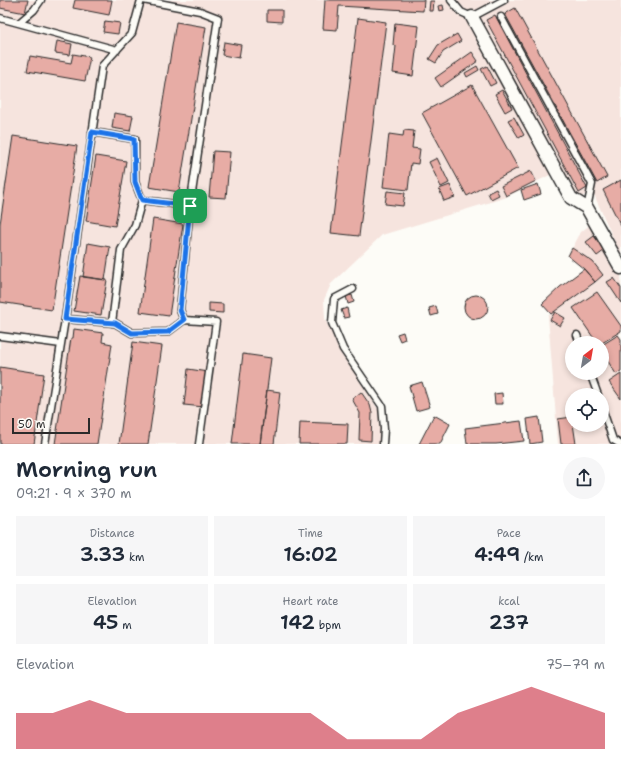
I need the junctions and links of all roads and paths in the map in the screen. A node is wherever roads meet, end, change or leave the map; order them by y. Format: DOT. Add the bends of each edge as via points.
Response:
graph roads {
  1 [pos="41,0"];
  2 [pos="142,0"];
  3 [pos="451,0"];
  4 [pos="504,0"];
  5 [pos="472,17"];
  6 [pos="501,17"];
  7 [pos="0,18"];
  8 [pos="20,22"];
  9 [pos="117,50"];
  10 [pos="92,132"];
  11 [pos="142,200"];
  12 [pos="190,206"];
  13 [pos="587,208"];
  14 [pos="621,268"];
  15 [pos="353,289"];
  16 [pos="65,319"];
  17 [pos="184,320"];
  18 [pos="112,323"];
  19 [pos="0,336"];
  20 [pos="61,344"];
  21 [pos="609,428"];
  22 [pos="45,444"];
  23 [pos="199,444"];
  24 [pos="383,444"];
  25 [pos="620,444"];
  1 -- 8 [label="lane"];
  2 -- 9 [label="lane" via="132,33"];
  2 -- 12 [label="lane" via="200,11 218,18"];
  3 -- 5 [label="lane" via="461,12"];
  4 -- 5 [label="lane"];
  5 -- 13 [label="street" via="571,198"];
  6 -- 13 [label="lane" via="592,184"];
  7 -- 8 [label="lane"];
  8 -- 9 [label="lane"];
  9 -- 10 [label="lane" via="102,66"];
  10 -- 11 [label="lane" via="134,139 135,182"];
  10 -- 16 [label="lane"];
  11 -- 12 [label="lane"];
  11 -- 18 [label="lane" via="135,225 121,250"];
  12 -- 17 [label="lane" via="180,310"];
  13 -- 14 [label="street"];
  15 -- 24 [label="lane" via="334,299 332,323 343,349 382,406"];
  16 -- 18 [label="lane"];
  16 -- 20 [label="lane"];
  17 -- 18 [label="lane" via="168,332 132,333"];
  17 -- 23 [label="lane" via="216,322"];
  19 -- 20 [label="lane"];
  20 -- 22 [label="lane"];
  21 -- 25 [label="lane" via="613,440"];
}
